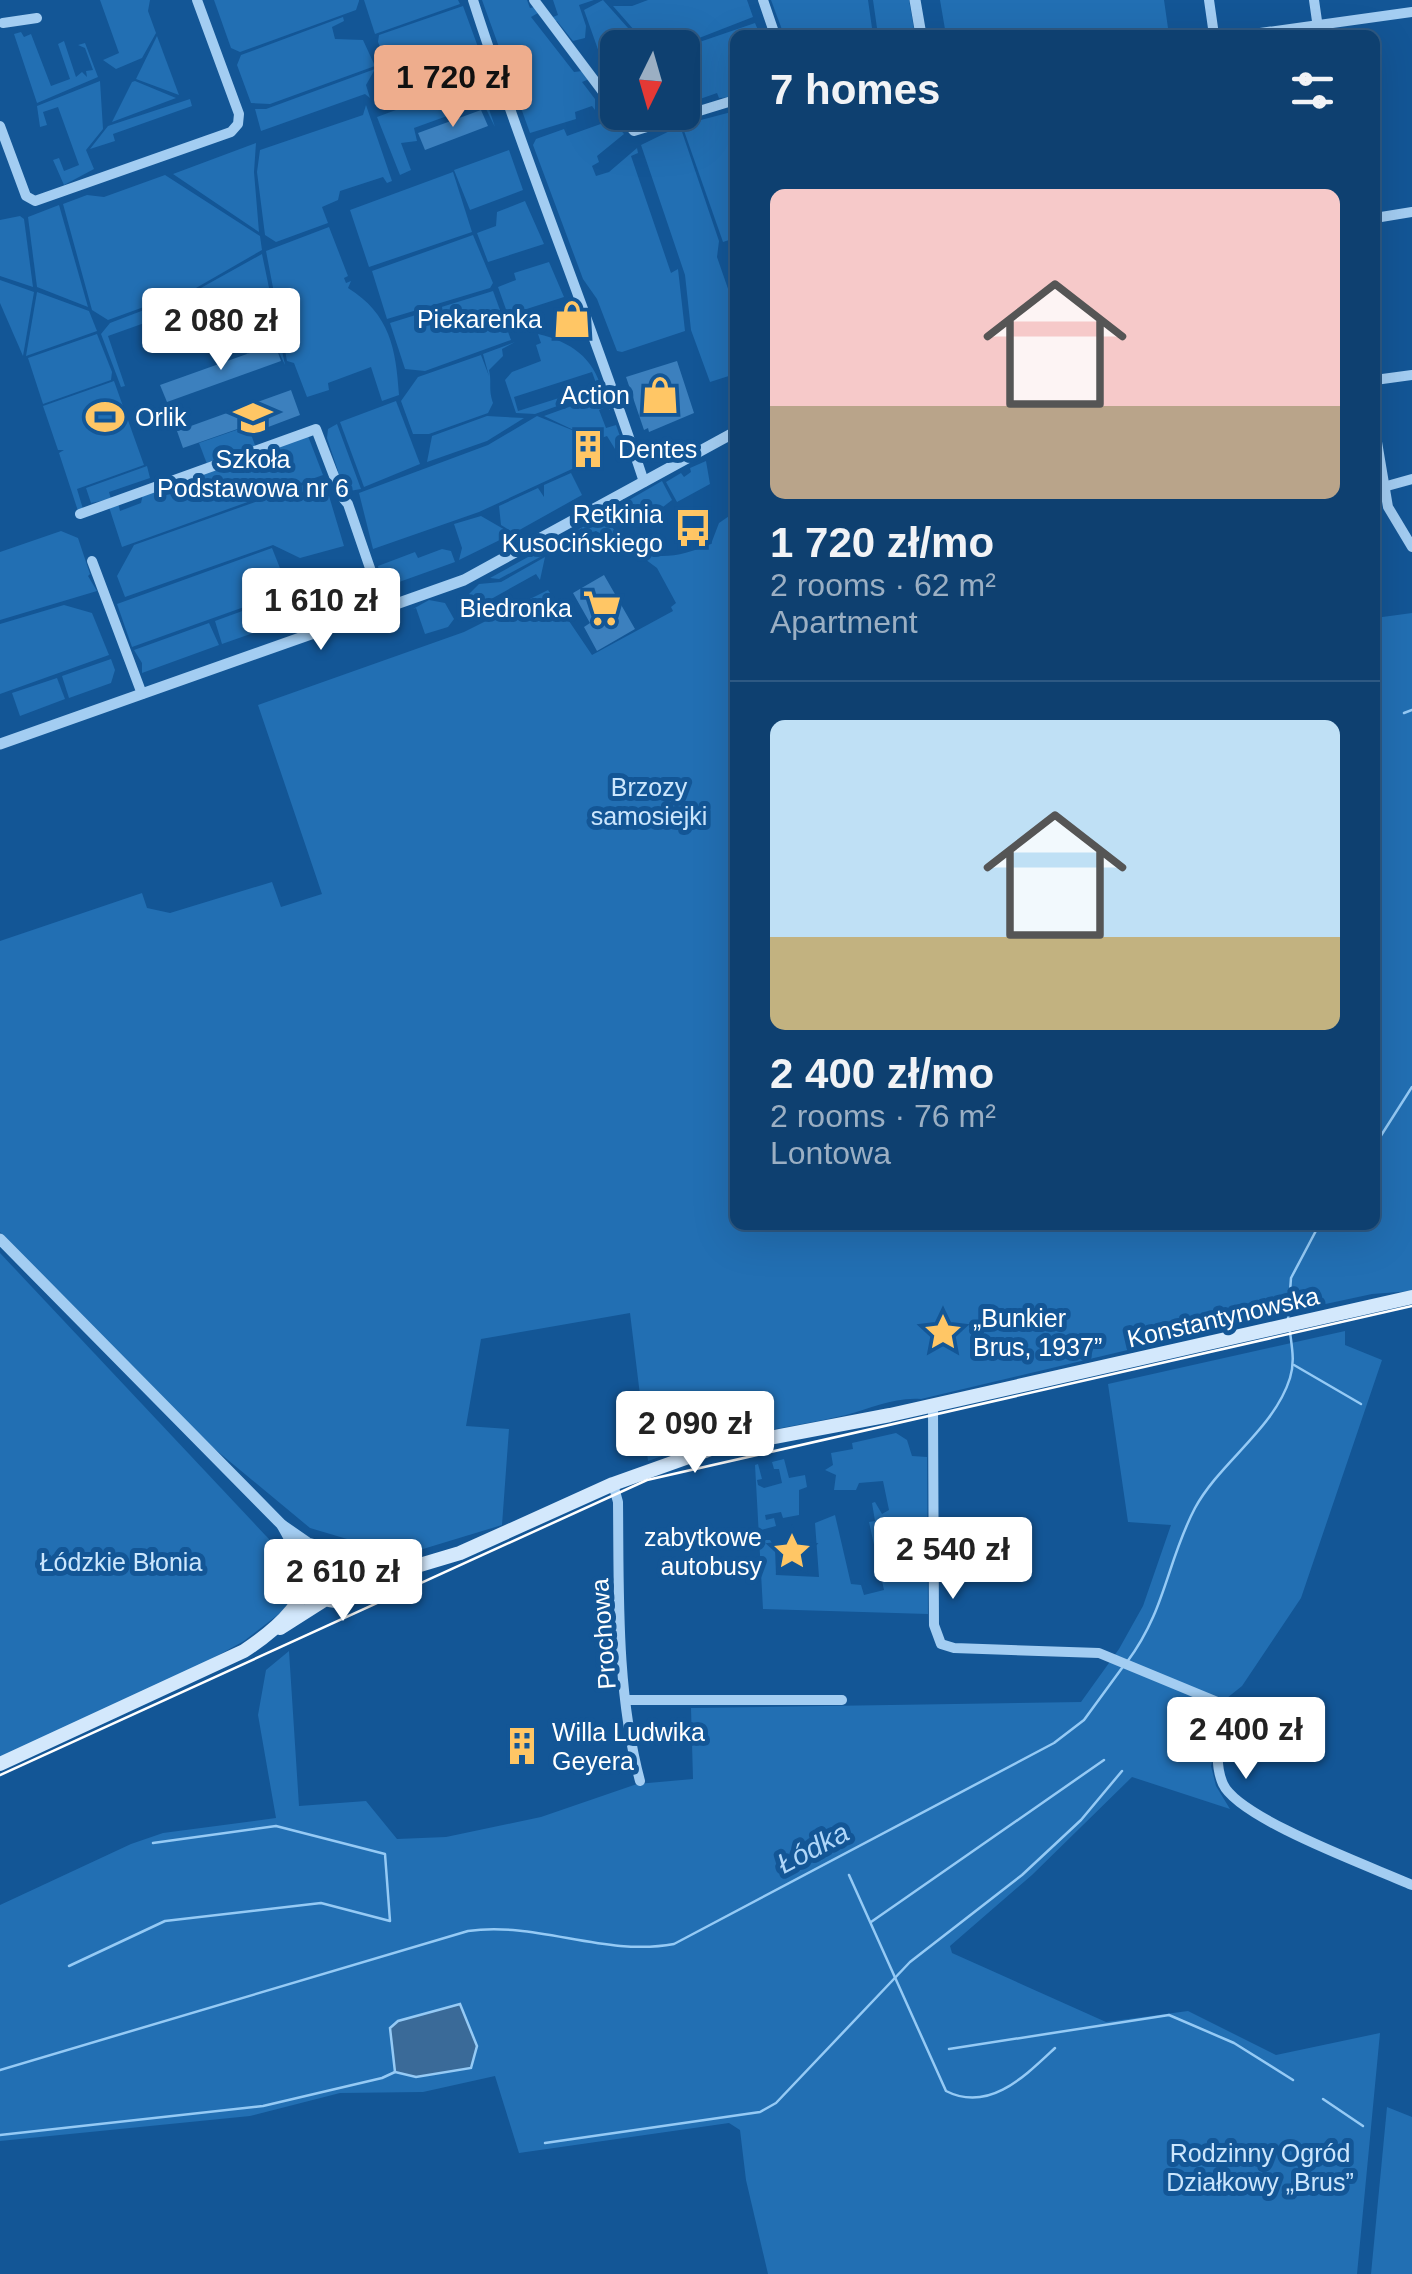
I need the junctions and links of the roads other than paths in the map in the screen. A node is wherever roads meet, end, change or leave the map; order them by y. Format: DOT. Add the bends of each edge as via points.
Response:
graph roads {
  1 [pos="198,0"];
  2 [pos="473,0"];
  3 [pos="534,0"];
  4 [pos="763,0"];
  5 [pos="915,0"];
  6 [pos="1209,0"];
  7 [pos="1314,0"];
  8 [pos="1412,12"];
  9 [pos="37,18"];
  10 [pos="1,20"];
  11 [pos="774,30"];
  12 [pos="919,30"];
  13 [pos="1213,30"];
  14 [pos="1318,30"];
  15 [pos="600,88"];
  16 [pos="730,102"];
  17 [pos="700,111"];
  18 [pos="0,126"];
  19 [pos="1412,212"];
  20 [pos="1380,217"];
  21 [pos="1412,375"];
  22 [pos="1380,379"];
  23 [pos="730,435"];
  24 [pos="1380,455"];
  25 [pos="1412,478"];
  26 [pos="644,482"];
  27 [pos="1386,486"];
  28 [pos="80,514"];
  29 [pos="1412,547"];
  30 [pos="92,561"];
  31 [pos="384,609"];
  32 [pos="142,694"];
  33 [pos="0,744"];
  34 [pos="0,1240"];
  35 [pos="1412,1297"];
  36 [pos="933,1406"];
  37 [pos="613,1484"];
  38 [pos="282,1524"];
  39 [pos="334,1550"];
  40 [pos="359,1563"];
  41 [pos="413,1566"];
  42 [pos="309,1576"];
  43 [pos="354,1595"];
  44 [pos="324,1600"];
  45 [pos="274,1629"];
  46 [pos="627,1700"];
  47 [pos="842,1700"];
  48 [pos="0,1764"];
  49 [pos="640,1781"];
  50 [pos="1412,1885"];
  1 -- 18 [label="street" via="239,114 231,132 35,201 26,196"];
  2 -- 26 [label="street"];
  3 -- 15 [label="street"];
  4 -- 11 [label="street"];
  5 -- 12 [label="street"];
  6 -- 13 [label="street"];
  7 -- 14 [label="street"];
  8 -- 14 [label="street"];
  9 -- 10 [label="street"];
  16 -- 17 [label="street"];
  19 -- 20 [label="street"];
  21 -- 22 [label="street"];
  23 -- 26 [label="street"];
  24 -- 27 [label="street"];
  25 -- 27 [label="street"];
  26 -- 31 [label="street" via="494,566"];
  27 -- 29 [label="street" via="1390,512"];
  28 -- 31 [label="street" via="316,430"];
  30 -- 32 [label="street"];
  31 -- 32 [label="street"];
  32 -- 33 [label="street"];
  34 -- 38 [label="street"];
  35 -- 36 [label="main road, Konstantynowska"];
  36 -- 37 [label="main road, Konstantynowska" via="711,1449"];
  36 -- 50 [label="street" via="937,1640 954,1648 1080,1650 1115,1658 1225,1707 1218,1762 1222,1781 1242,1806"];
  37 -- 41 [label="main road, Konstantynowska" via="460,1553"];
  37 -- 46 [label="street, Prochowa"];
  38 -- 39 [label="street" via="308,1543"];
  38 -- 42 [label="street"];
  39 -- 40 [label="main road"];
  39 -- 42 [label="main road" via="316,1558"];
  40 -- 41 [label="main road, Konstantynowska"];
  40 -- 43 [label="main road" via="362,1579"];
  41 -- 43 [label="main road, Konstantynowska"];
  42 -- 44 [label="main road"];
  42 -- 45 [label="main road" via="302,1597"];
  43 -- 44 [label="main road"];
  44 -- 45 [label="main road"];
  45 -- 48 [label="main road" via="230,1658"];
  46 -- 47 [label="street"];
  46 -- 49 [label="street, Prochowa"];
}
